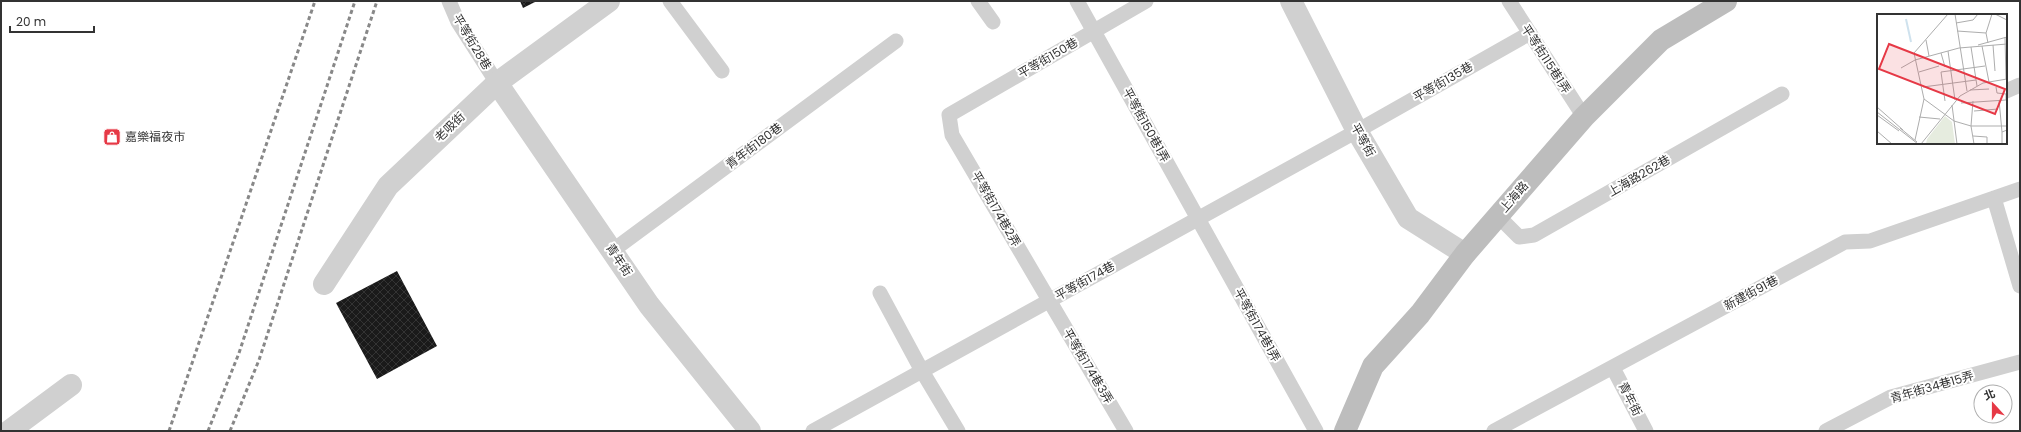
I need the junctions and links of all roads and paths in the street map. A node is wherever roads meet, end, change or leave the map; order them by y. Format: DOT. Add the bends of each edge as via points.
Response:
graph roads {
  1 [pos="449,1"];
  2 [pos="608,1"];
  3 [pos="670,1"];
  4 [pos="978,1"];
  5 [pos="1077,1"];
  6 [pos="1146,1"];
  7 [pos="1291,1"];
  8 [pos="1509,1"];
  9 [pos="1726,1"];
  10 [pos="993,22"];
  11 [pos="1094,31"];
  12 [pos="1530,33"];
  13 [pos="896,41"];
  14 [pos="722,71"];
  15 [pos="497,83"];
  16 [pos="2020,85"];
  17 [pos="2007,91"];
  18 [pos="1782,94"];
  19 [pos="949,115"];
  20 [pos="1584,117"];
  21 [pos="1357,131"];
  22 [pos="2020,189"];
  23 [pos="1994,198"];
  24 [pos="1498,216"];
  25 [pos="1198,219"];
  26 [pos="612,251"];
  27 [pos="1465,254"];
  28 [pos="324,284"];
  29 [pos="2020,286"];
  30 [pos="880,293"];
  31 [pos="1049,301"];
  32 [pos="2020,362"];
  33 [pos="1613,368"];
  34 [pos="922,371"];
  35 [pos="71,385"];
  36 [pos="9,431"];
  37 [pos="750,431"];
  38 [pos="813,431"];
  39 [pos="958,431"];
  40 [pos="1126,431"];
  41 [pos="1316,431"];
  42 [pos="1345,431"];
  43 [pos="1494,431"];
  44 [pos="1646,431"];
  45 [pos="1826,431"];
  1 -- 15 [label="lane, 平等街28巷" via="458,22"];
  2 -- 15 [label="street, 老吸街"];
  3 -- 14 [label="lane"];
  4 -- 10 [label="lane"];
  5 -- 11 [label="lane, 平等街150巷1弄"];
  6 -- 11 [label="lane, 平等街150巷"];
  7 -- 21 [label="street, 平等街"];
  8 -- 12 [label="lane, 平等街115巷1弄"];
  9 -- 20 [label="street, 上海路" via="1661,40"];
  11 -- 19 [label="lane, 平等街150巷"];
  11 -- 25 [label="lane, 平等街150巷1弄"];
  12 -- 20 [label="lane, 平等街115巷1弄"];
  12 -- 21 [label="lane, 平等街135巷"];
  13 -- 26 [label="lane, 青年街180巷"];
  15 -- 26 [label="street, 青年街"];
  15 -- 28 [label="street, 老吸街" via="388,186"];
  16 -- 17 [label="lane"];
  18 -- 24 [label="lane, 上海路262巷" via="1534,235 1519,237"];
  19 -- 31 [label="lane, 平等街174巷2弄" via="952,135"];
  20 -- 24 [label="street, 上海路"];
  21 -- 25 [label="lane, 平等街174巷"];
  21 -- 27 [label="street, 平等街" via="1408,218"];
  22 -- 23 [label="lane, 新建街91巷"];
  23 -- 29 [label="lane"];
  23 -- 33 [label="lane, 新建街91巷" via="1870,241 1845,242"];
  24 -- 27 [label="street, 上海路"];
  25 -- 31 [label="lane, 平等街174巷"];
  25 -- 41 [label="lane, 平等街174巷1弄"];
  26 -- 37 [label="street, 青年街" via="649,305"];
  27 -- 42 [label="street, 上海路" via="1420,314 1373,366"];
  30 -- 34 [label="lane"];
  31 -- 34 [label="lane, 平等街174巷"];
  31 -- 40 [label="lane, 平等街174巷3弄"];
  32 -- 45 [label="lane, 青年街34巷15弄" via="1891,398"];
  33 -- 43 [label="lane, 新建街91巷"];
  33 -- 44 [label="lane, 青年街"];
  34 -- 38 [label="lane, 平等街174巷"];
  34 -- 39 [label="lane"];
  35 -- 36 [label="street"];
}
